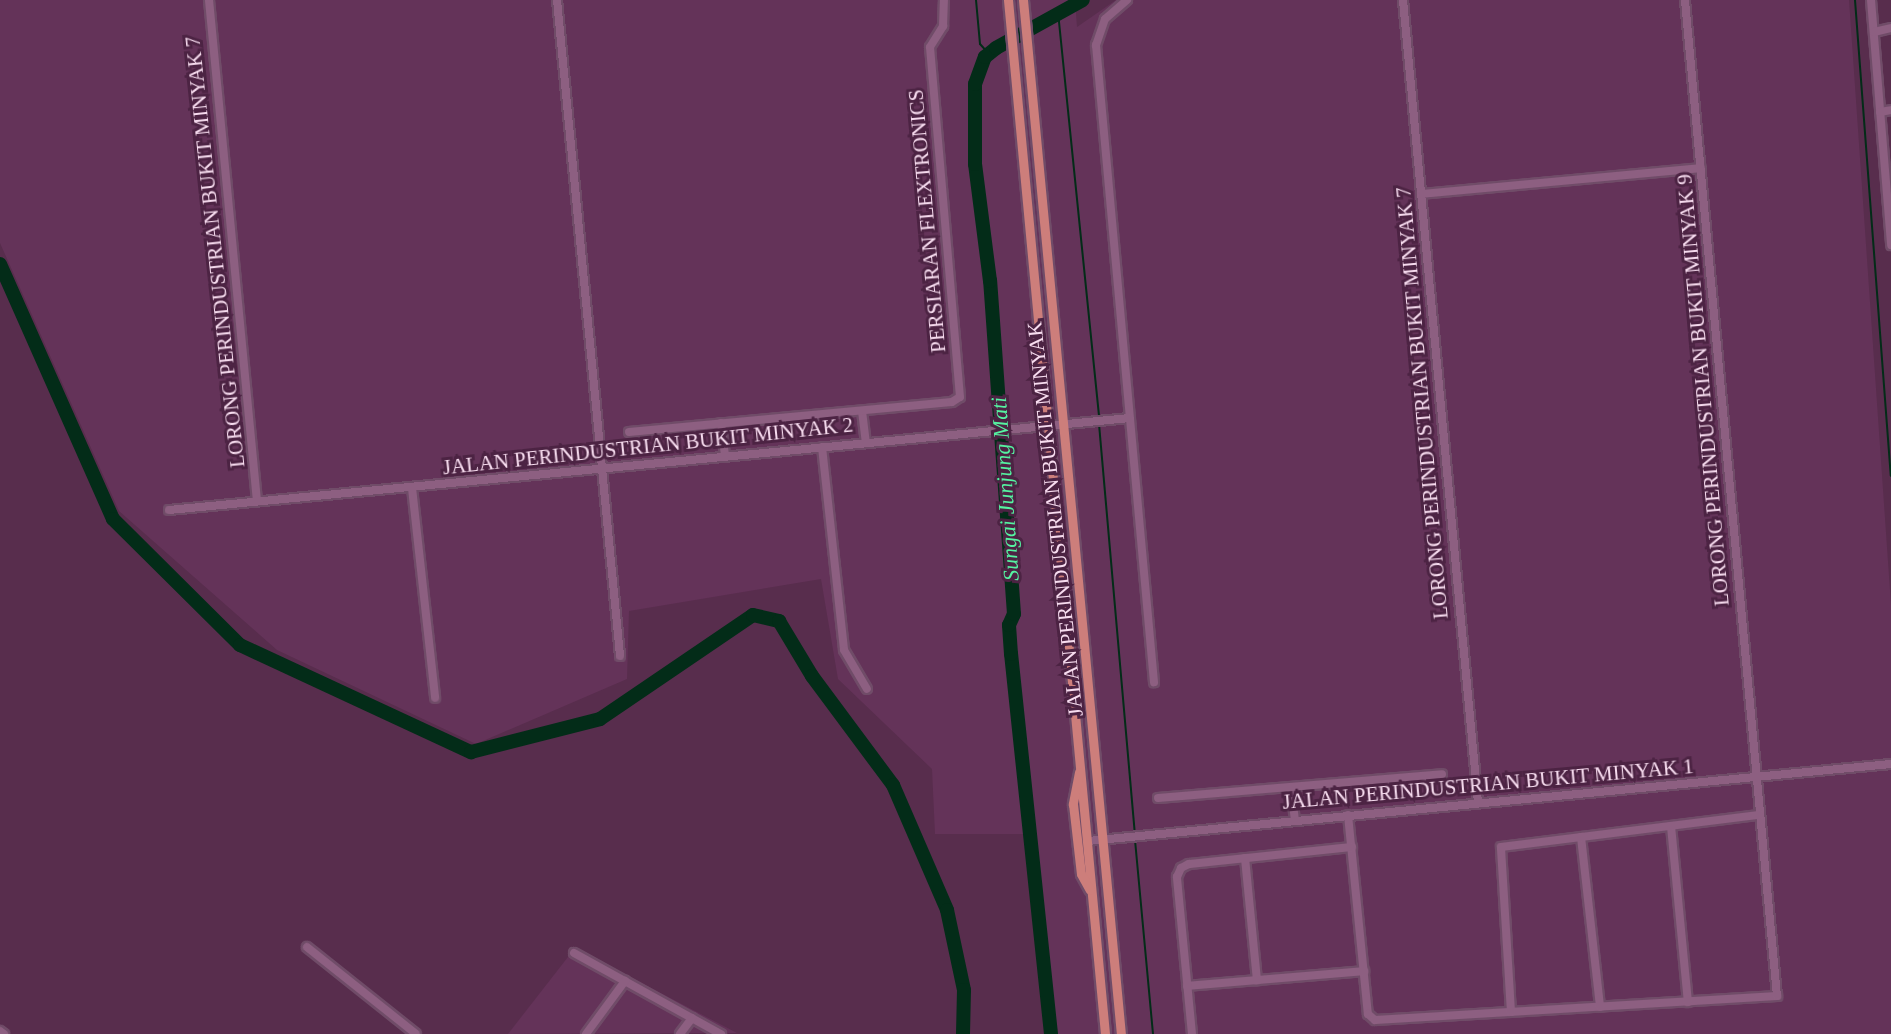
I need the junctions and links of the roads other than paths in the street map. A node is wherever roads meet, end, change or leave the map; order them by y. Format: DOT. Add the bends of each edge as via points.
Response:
graph roads {
  1 [pos="209,0"];
  2 [pos="557,0"];
  3 [pos="944,0"];
  4 [pos="1008,0"];
  5 [pos="1127,0"];
  6 [pos="1403,0"];
  7 [pos="1685,0"];
  8 [pos="1871,0"];
  9 [pos="1023,3"];
  10 [pos="1891,28"];
  11 [pos="1874,32"];
  12 [pos="1891,110"];
  13 [pos="1880,112"];
  14 [pos="1701,168"];
  15 [pos="1888,182"];
  16 [pos="1421,194"];
  17 [pos="1891,245"];
  18 [pos="862,411"];
  19 [pos="1130,418"];
  20 [pos="721,423"];
  21 [pos="1064,424"];
  22 [pos="1048,426"];
  23 [pos="629,432"];
  24 [pos="866,443"];
  25 [pos="822,447"];
  26 [pos="724,456"];
  27 [pos="601,469"];
  28 [pos="412,488"];
  29 [pos="257,501"];
  30 [pos="169,510"];
  31 [pos="620,656"];
  32 [pos="1154,682"];
  33 [pos="867,689"];
  34 [pos="435,698"];
  35 [pos="1891,764"];
  36 [pos="1081,766"];
  37 [pos="1442,774"];
  38 [pos="1756,778"];
  39 [pos="1291,788"];
  40 [pos="1158,798"];
  41 [pos="1478,802"];
  42 [pos="1348,815"];
  43 [pos="1760,815"];
  44 [pos="1294,819"];
  45 [pos="1671,826"];
  46 [pos="1581,837"];
  47 [pos="1104,839"];
  48 [pos="1088,841"];
  49 [pos="1352,847"];
  50 [pos="1245,858"];
  51 [pos="1093,894"];
  52 [pos="307,947"];
  53 [pos="574,953"];
  54 [pos="1364,971"];
  55 [pos="1257,980"];
  56 [pos="625,981"];
  57 [pos="1187,986"];
  58 [pos="1688,1002"];
  59 [pos="1600,1007"];
  60 [pos="1511,1012"];
  61 [pos="692,1018"];
  62 [pos="0,1031"];
  63 [pos="4,1034"];
  64 [pos="416,1034"];
  65 [pos="586,1034"];
  66 [pos="680,1034"];
  67 [pos="721,1034"];
  68 [pos="1105,1034"];
  69 [pos="1121,1034"];
  70 [pos="1192,1034"];
  1 -- 29 [label="street, LORONG PERINDUSTRIAN BUKIT MINYAK 7"];
  2 -- 27 [label="street"];
  3 -- 18 [label="street, PERSIARAN FLEXTRONICS" via="945,15 931,42 960,397 952,402"];
  4 -- 22 [label="main road, JALAN PERINDUSTRIAN BUKIT MINYAK"];
  5 -- 19 [label="street" via="1105,19 1096,45"];
  6 -- 16 [label="street, LORONG PERINDUSTRIAN BUKIT MINYAK 7"];
  7 -- 14 [label="street, LORONG PERINDUSTRIAN BUKIT MINYAK 9"];
  8 -- 11 [label="street"];
  9 -- 21 [label="main road, JALAN PERINDUSTRIAN BUKIT MINYAK"];
  10 -- 11 [label="street"];
  11 -- 13 [label="street"];
  12 -- 13 [label="street"];
  13 -- 15 [label="street"];
  14 -- 16 [label="street"];
  14 -- 38 [label="street, LORONG PERINDUSTRIAN BUKIT MINYAK 9"];
  15 -- 17 [label="street"];
  16 -- 41 [label="street, LORONG PERINDUSTRIAN BUKIT MINYAK 7"];
  18 -- 20 [label="street"];
  18 -- 24 [label="street"];
  19 -- 21 [label="street, JALAN PERINDUSTRIAN BUKIT MINYAK 2"];
  19 -- 32 [label="street"];
  20 -- 23 [label="street"];
  20 -- 26 [label="street"];
  21 -- 22 [label="street, JALAN PERINDUSTRIAN BUKIT MINYAK 2"];
  21 -- 47 [label="main road, JALAN PERINDUSTRIAN BUKIT MINYAK"];
  22 -- 24 [label="street, JALAN PERINDUSTRIAN BUKIT MINYAK 2"];
  22 -- 36 [label="main road, JALAN PERINDUSTRIAN BUKIT MINYAK"];
  24 -- 25 [label="street, JALAN PERINDUSTRIAN BUKIT MINYAK 2"];
  25 -- 26 [label="street, JALAN PERINDUSTRIAN BUKIT MINYAK 2"];
  25 -- 33 [label="street" via="844,650"];
  26 -- 27 [label="street, JALAN PERINDUSTRIAN BUKIT MINYAK 2"];
  27 -- 28 [label="street, JALAN PERINDUSTRIAN BUKIT MINYAK 2"];
  27 -- 31 [label="street"];
  28 -- 29 [label="street, JALAN PERINDUSTRIAN BUKIT MINYAK 2"];
  28 -- 34 [label="street"];
  29 -- 30 [label="street, JALAN PERINDUSTRIAN BUKIT MINYAK 2"];
  35 -- 38 [label="street, JALAN PERINDUSTRIAN BUKIT MINYAK 1"];
  36 -- 48 [label="main road, JALAN PERINDUSTRIAN BUKIT MINYAK"];
  36 -- 51 [label="main road" via="1073,804 1081,874"];
  37 -- 39 [label="street, JALAN PERINDUSTRIAN BUKIT MINYAK 1"];
  38 -- 41 [label="street, JALAN PERINDUSTRIAN BUKIT MINYAK 1"];
  38 -- 43 [label="street, LORONG PERINDUSTRIAN BUKIT MINYAK 9"];
  39 -- 40 [label="street, JALAN PERINDUSTRIAN BUKIT MINYAK 1"];
  39 -- 44 [label="street"];
  41 -- 42 [label="street, JALAN PERINDUSTRIAN BUKIT MINYAK 1"];
  42 -- 44 [label="street, JALAN PERINDUSTRIAN BUKIT MINYAK 1"];
  42 -- 49 [label="street"];
  43 -- 45 [label="street"];
  43 -- 58 [label="street, LORONG PERINDUSTRIAN BUKIT MINYAK 9" via="1777,996"];
  44 -- 47 [label="street, JALAN PERINDUSTRIAN BUKIT MINYAK 1"];
  45 -- 46 [label="street"];
  45 -- 58 [label="street"];
  46 -- 59 [label="street"];
  46 -- 60 [label="street" via="1501,847"];
  47 -- 48 [label="street, JALAN PERINDUSTRIAN BUKIT MINYAK 1"];
  47 -- 69 [label="main road, JALAN PERINDUSTRIAN BUKIT MINYAK"];
  48 -- 51 [label="main road, JALAN PERINDUSTRIAN BUKIT MINYAK"];
  49 -- 50 [label="street"];
  49 -- 54 [label="street"];
  50 -- 55 [label="street"];
  50 -- 57 [label="street" via="1189,864 1177,877"];
  51 -- 68 [label="main road, JALAN PERINDUSTRIAN BUKIT MINYAK"];
  52 -- 64 [label="street"];
  53 -- 56 [label="street"];
  54 -- 55 [label="street"];
  54 -- 60 [label="street" via="1368,1014 1375,1020"];
  55 -- 57 [label="street"];
  56 -- 61 [label="street"];
  56 -- 65 [label="street"];
  57 -- 70 [label="street"];
  58 -- 59 [label="street"];
  59 -- 60 [label="street"];
  61 -- 66 [label="street"];
  61 -- 67 [label="street"];
  62 -- 63 [label="street"];
}
